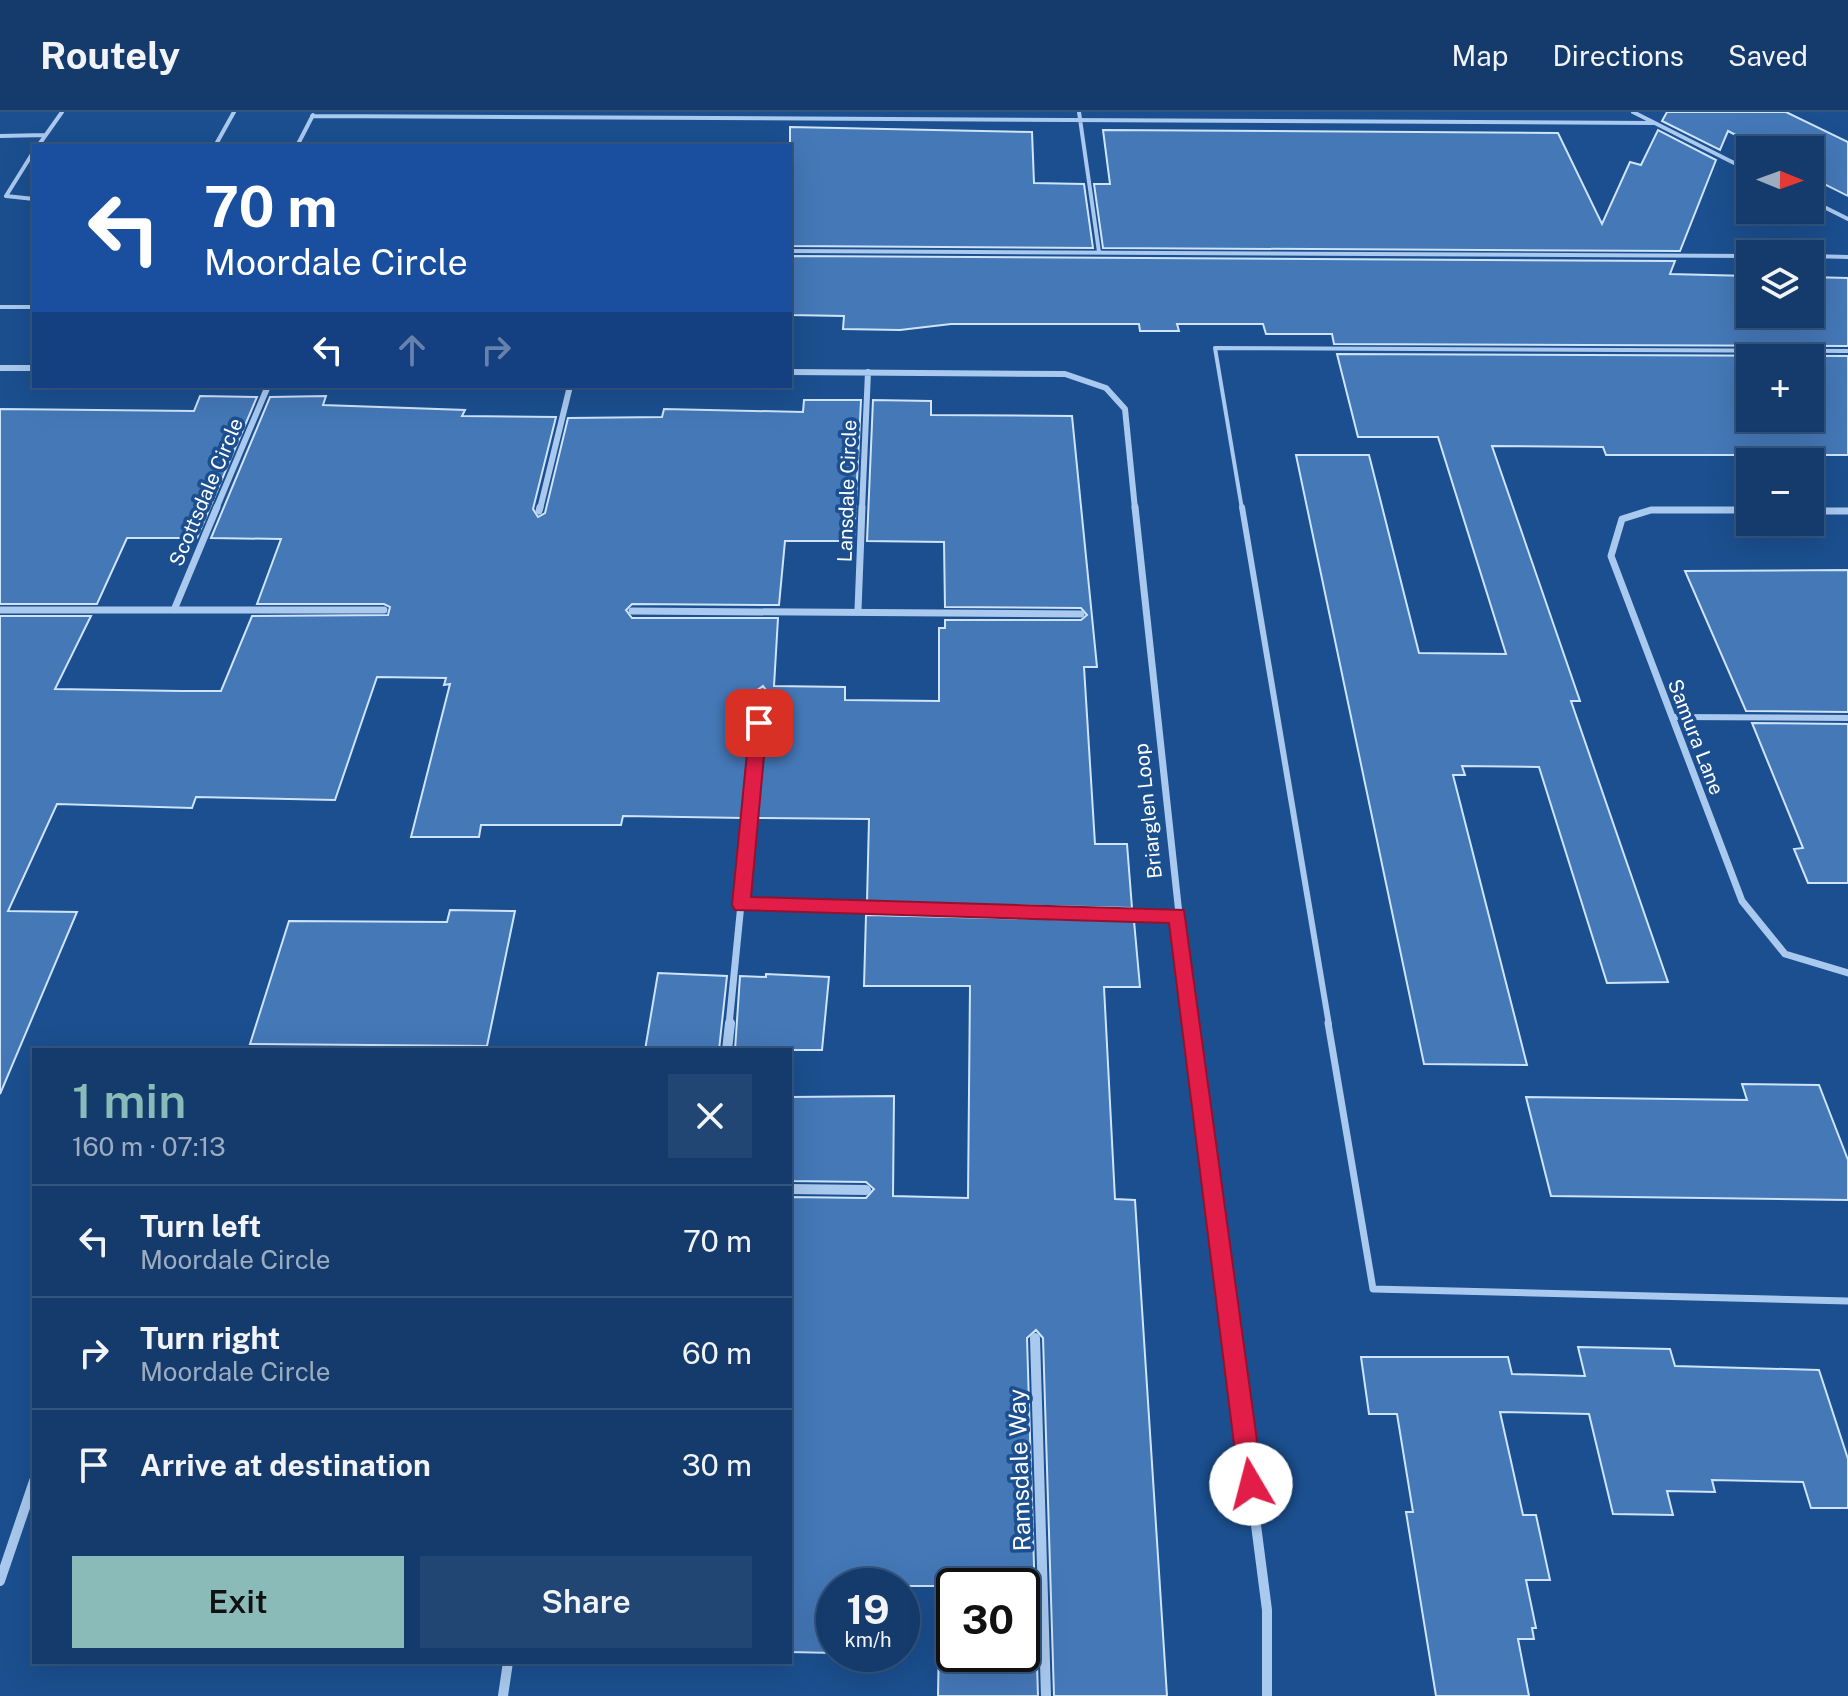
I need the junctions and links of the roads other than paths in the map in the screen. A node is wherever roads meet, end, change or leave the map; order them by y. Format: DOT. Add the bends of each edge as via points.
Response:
graph roads {
  1 [pos="62,112"];
  2 [pos="234,112"];
  3 [pos="1079,112"];
  4 [pos="1633,112"];
  5 [pos="313,114"];
  6 [pos="1080,119"];
  7 [pos="1654,123"];
  8 [pos="45,135"];
  9 [pos="0,136"];
  10 [pos="39,144"];
  11 [pos="216,144"];
  12 [pos="298,144"];
  13 [pos="32,154"];
  14 [pos="1736,164"];
  15 [pos="3,196"];
  16 [pos="32,199"];
  17 [pos="1824,207"];
  18 [pos="1848,219"];
  19 [pos="792,251"];
  20 [pos="1099,252"];
  21 [pos="1736,256"];
  22 [pos="1824,256"];
  23 [pos="1848,257"];
  24 [pos="0,307"];
  25 [pos="32,307"];
  26 [pos="1848,351"];
  27 [pos="0,368"];
  28 [pos="32,368"];
  29 [pos="792,372"];
  30 [pos="868,372"];
  31 [pos="267,388"];
  32 [pos="570,388"];
  33 [pos="1736,510"];
  34 [pos="539,511"];
  35 [pos="1824,511"];
  36 [pos="1848,511"];
  37 [pos="0,610"];
  38 [pos="174,610"];
  39 [pos="384,610"];
  40 [pos="858,610"];
  41 [pos="632,611"];
  42 [pos="1081,614"];
  43 [pos="762,692"];
  44 [pos="1672,717"];
  45 [pos="1848,718"];
  46 [pos="742,905"];
  47 [pos="1177,916"];
  48 [pos="1848,973"];
  49 [pos="727,1048"];
  50 [pos="792,1189"];
  51 [pos="866,1190"];
  52 [pos="1848,1301"];
  53 [pos="1035,1338"];
  54 [pos="32,1487"];
  55 [pos="0,1581"];
  56 [pos="508,1664"];
  57 [pos="503,1696"];
  58 [pos="1046,1696"];
  59 [pos="1267,1696"];
  1 -- 8 [label="lane"];
  2 -- 11 [label="lane"];
  3 -- 6 [label="lane"];
  4 -- 7 [label="lane"];
  5 -- 6 [label="lane"];
  5 -- 12 [label="lane"];
  6 -- 7 [label="lane"];
  6 -- 20 [label="lane"];
  7 -- 14 [label="lane"];
  8 -- 9 [label="lane"];
  8 -- 10 [label="lane"];
  13 -- 15 [label="lane"];
  15 -- 16 [label="lane"];
  17 -- 18 [label="lane"];
  19 -- 20 [label="lane"];
  20 -- 21 [label="lane"];
  22 -- 23 [label="lane"];
  24 -- 25 [label="lane"];
  26 -- 52 [label="lane" via="1215,348 1373,1289"];
  27 -- 28 [label="street"];
  29 -- 30 [label="street, Briarglen Loop"];
  30 -- 40 [label="street, Lansdale Circle"];
  30 -- 47 [label="street, Briarglen Loop" via="1065,374 1106,388 1125,409"];
  31 -- 38 [label="street, Scottsdale Circle"];
  32 -- 34 [label="street"];
  33 -- 44 [label="street, Samura Lane" via="1651,510 1622,519 1611,556"];
  35 -- 36 [label="street"];
  37 -- 38 [label="street"];
  38 -- 39 [label="street"];
  40 -- 41 [label="street"];
  40 -- 42 [label="street"];
  43 -- 46 [label="street"];
  44 -- 45 [label="lane"];
  44 -- 48 [label="street, Samura Lane" via="1742,901 1785,954"];
  46 -- 47 [label="street"];
  46 -- 49 [label="street"];
  47 -- 59 [label="street, Briarglen Loop" via="1267,1610"];
  50 -- 51 [label="street"];
  53 -- 58 [label="street, Ramsdale Way"];
  54 -- 55 [label="street"];
  56 -- 57 [label="street"];
}
